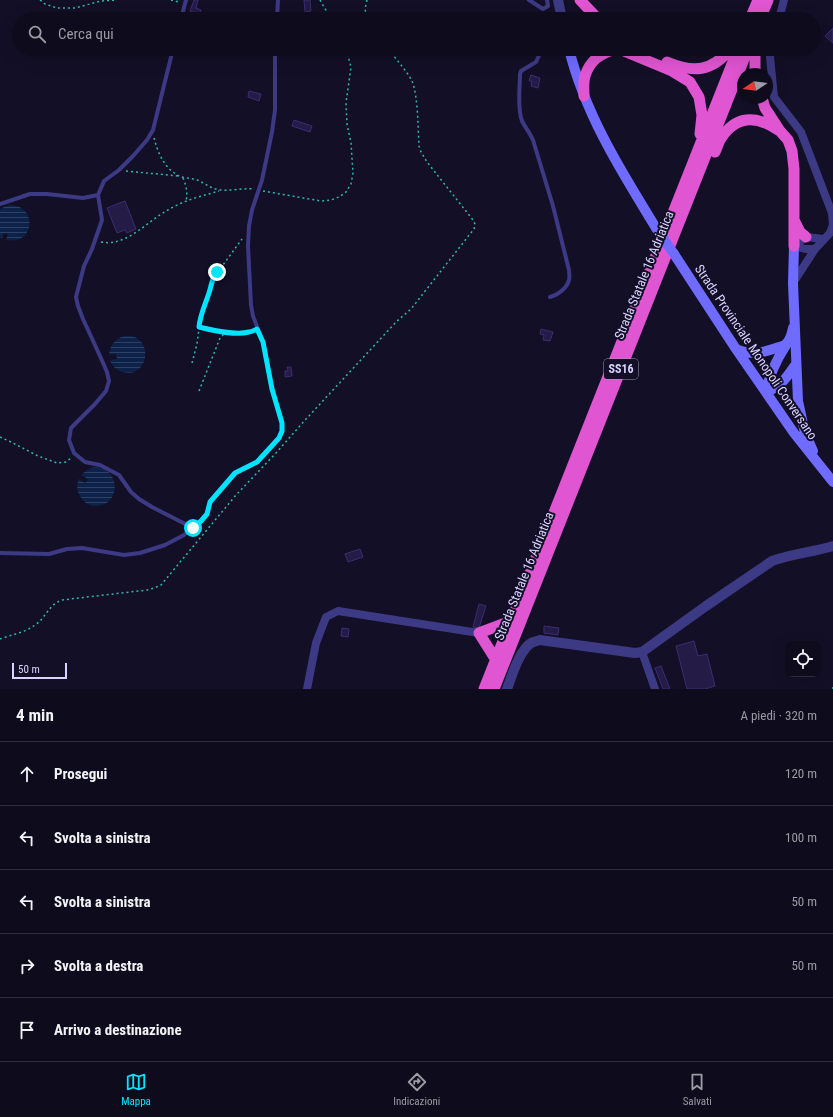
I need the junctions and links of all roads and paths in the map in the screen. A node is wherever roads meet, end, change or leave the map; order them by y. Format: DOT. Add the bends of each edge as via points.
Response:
graph roads {
  1 [pos="40,0"];
  2 [pos="116,0"];
  3 [pos="171,0"];
  4 [pos="278,0"];
  5 [pos="320,0"];
  6 [pos="367,0"];
  7 [pos="529,0"];
  8 [pos="547,0"];
  9 [pos="558,0"];
  10 [pos="580,0"];
  11 [pos="758,0"];
  12 [pos="768,0"];
  13 [pos="784,0"];
  14 [pos="185,2"];
  15 [pos="183,12"];
  16 [pos="277,12"];
  17 [pos="327,12"];
  18 [pos="366,12"];
  19 [pos="561,12"];
  20 [pos="591,12"];
  21 [pos="753,12"];
  22 [pos="763,12"];
  23 [pos="781,12"];
  24 [pos="171,56"];
  25 [pos="275,56"];
  26 [pos="348,56"];
  27 [pos="393,56"];
  28 [pos="539,56"];
  29 [pos="570,56"];
  30 [pos="600,56"];
  31 [pos="636,56"];
  32 [pos="652,56"];
  33 [pos="724,56"];
  34 [pos="735,56"];
  35 [pos="745,56"];
  36 [pos="755,56"];
  37 [pos="770,56"];
  38 [pos="755,68"];
  39 [pos="584,96"];
  40 [pos="764,104"];
  41 [pos="153,130"];
  42 [pos="780,131"];
  43 [pos="698,151"];
  44 [pos="118,171"];
  45 [pos="180,176"];
  46 [pos="183,177"];
  47 [pos="221,190"];
  48 [pos="259,190"];
  49 [pos="98,195"];
  50 [pos="186,201"];
  51 [pos="0,204"];
  52 [pos="683,214"];
  53 [pos="794,220"];
  54 [pos="249,226"];
  55 [pos="806,237"];
  56 [pos="824,239"];
  57 [pos="95,241"];
  58 [pos="794,246"];
  59 [pos="816,249"];
  60 [pos="793,282"];
  61 [pos="550,297"];
  62 [pos="795,324"];
  63 [pos="199,327"];
  64 [pos="257,329"];
  65 [pos="228,332"];
  66 [pos="786,345"];
  67 [pos="736,349"];
  68 [pos="192,363"];
  69 [pos="796,364"];
  70 [pos="199,391"];
  71 [pos="766,392"];
  72 [pos="0,437"];
  73 [pos="76,454"];
  74 [pos="817,462"];
  75 [pos="833,482"];
  76 [pos="193,528"];
  77 [pos="833,546"];
  78 [pos="0,553"];
  79 [pos="511,621"];
  80 [pos="479,633"];
  81 [pos="0,639"];
  82 [pos="642,652"];
  83 [pos="496,660"];
  84 [pos="833,685"];
  85 [pos="307,689"];
  86 [pos="484,689"];
  87 [pos="494,689"];
  88 [pos="507,689"];
  89 [pos="655,689"];
  90 [pos="833,689"];
  1 -- 2 [label="path" via="57,8 75,8"];
  3 -- 14 [label="path"];
  4 -- 16 [label="lane"];
  5 -- 17 [label="path"];
  6 -- 18 [label="path"];
  7 -- 8 [label="lane" via="543,9 548,6"];
  9 -- 19 [label="street"];
  10 -- 20 [label="highway"];
  11 -- 21 [label="highway"];
  12 -- 22 [label="highway"];
  13 -- 23 [label="street"];
  14 -- 15 [label="lane"];
  24 -- 41 [label="lane"];
  25 -- 48 [label="lane" via="275,110"];
  26 -- 48 [label="path" via="351,67 346,103 353,172 351,184 346,192 331,200 321,201"];
  27 -- 81 [label="path" via="412,82 421,152 473,220 474,229 411,309 236,495 161,585 147,590 62,600 55,603 36,625"];
  28 -- 61 [label="lane" via="536,62 520,74 520,113 533,140 569,270 570,279 565,288"];
  29 -- 39 [label="main road, Strada Provinciale Monopoli Conversano"];
  30 -- 39 [label="highway" via="593,61 585,77"];
  31 -- 43 [label="highway" via="672,71 690,82 699,97 702,115"];
  32 -- 33 [label="highway" via="696,70 712,66"];
  34 -- 43 [label="highway, Strada Statale 16 Adriatica / SS16"];
  35 -- 52 [label="highway, Strada Statale 16 Adriatica / SS16"];
  36 -- 38 [label="highway"];
  37 -- 56 [label="street" via="774,97 801,132 832,213 833,225"];
  39 -- 67 [label="main road, Strada Provinciale Monopoli Conversano, bridge" via="621,172"];
  40 -- 42 [label="highway"];
  41 -- 44 [label="lane" via="134,156"];
  41 -- 45 [label="path" via="162,160"];
  42 -- 52 [label="highway" via="768,123 756,120 744,120 732,126 720,140 702,184"];
  42 -- 53 [label="highway" via="788,140 792,151"];
  43 -- 79 [label="highway, Strada Statale 16 Adriatica / SS16"];
  44 -- 45 [label="path"];
  44 -- 49 [label="lane" via="104,181"];
  45 -- 46 [label="path"];
  46 -- 47 [label="path"];
  46 -- 50 [label="path" via="186,184"];
  47 -- 48 [label="path"];
  47 -- 50 [label="path"];
  48 -- 54 [label="lane"];
  49 -- 51 [label="lane" via="83,198 30,194"];
  49 -- 57 [label="lane" via="102,220"];
  50 -- 57 [label="path" via="155,217 123,240 113,243"];
  52 -- 87 [label="highway, Strada Statale 16 Adriatica / SS16"];
  53 -- 55 [label="highway" via="800,232"];
  53 -- 58 [label="highway"];
  54 -- 63 [label="path" via="212,280 201,312"];
  54 -- 64 [label="lane" via="251,305"];
  55 -- 56 [label="street"];
  55 -- 58 [label="street"];
  56 -- 59 [label="street"];
  57 -- 73 [label="lane" via="84,266 76,297 109,381 106,391 71,428 69,440"];
  58 -- 59 [label="street"];
  58 -- 60 [label="main road"];
  59 -- 60 [label="street"];
  60 -- 62 [label="main road"];
  62 -- 66 [label="main road"];
  62 -- 69 [label="main road"];
  63 -- 65 [label="path"];
  63 -- 68 [label="path"];
  64 -- 65 [label="path" via="241,333"];
  64 -- 76 [label="lane" via="263,342 282,431 279,438 257,462 235,473 210,502 207,514"];
  65 -- 70 [label="path" via="220,338"];
  66 -- 67 [label="main road" via="752,354"];
  66 -- 71 [label="main road" via="768,380"];
  67 -- 71 [label="main road, Strada Provinciale Monopoli Conversano"];
  69 -- 71 [label="main road" via="783,382"];
  69 -- 74 [label="main road" via="802,421"];
  71 -- 74 [label="main road, Strada Provinciale Monopoli Conversano"];
  72 -- 73 [label="path" via="57,463 66,462"];
  73 -- 76 [label="lane" via="85,462 100,465 119,476 138,499"];
  74 -- 75 [label="main road, Strada Provinciale Monopoli Conversano"];
  76 -- 78 [label="lane" via="165,545 140,553 124,555 82,548 49,554"];
  77 -- 82 [label="street" via="772,561"];
  79 -- 80 [label="highway"];
  79 -- 83 [label="highway, Strada Statale 16 Adriatica / SS16"];
  80 -- 83 [label="highway"];
  80 -- 85 [label="street" via="338,610 326,617 316,643"];
  82 -- 88 [label="street" via="540,640 525,648"];
  82 -- 89 [label="street"];
  83 -- 86 [label="highway, Strada Statale 16 Adriatica / SS16"];
  84 -- 90 [label="path"];
}
